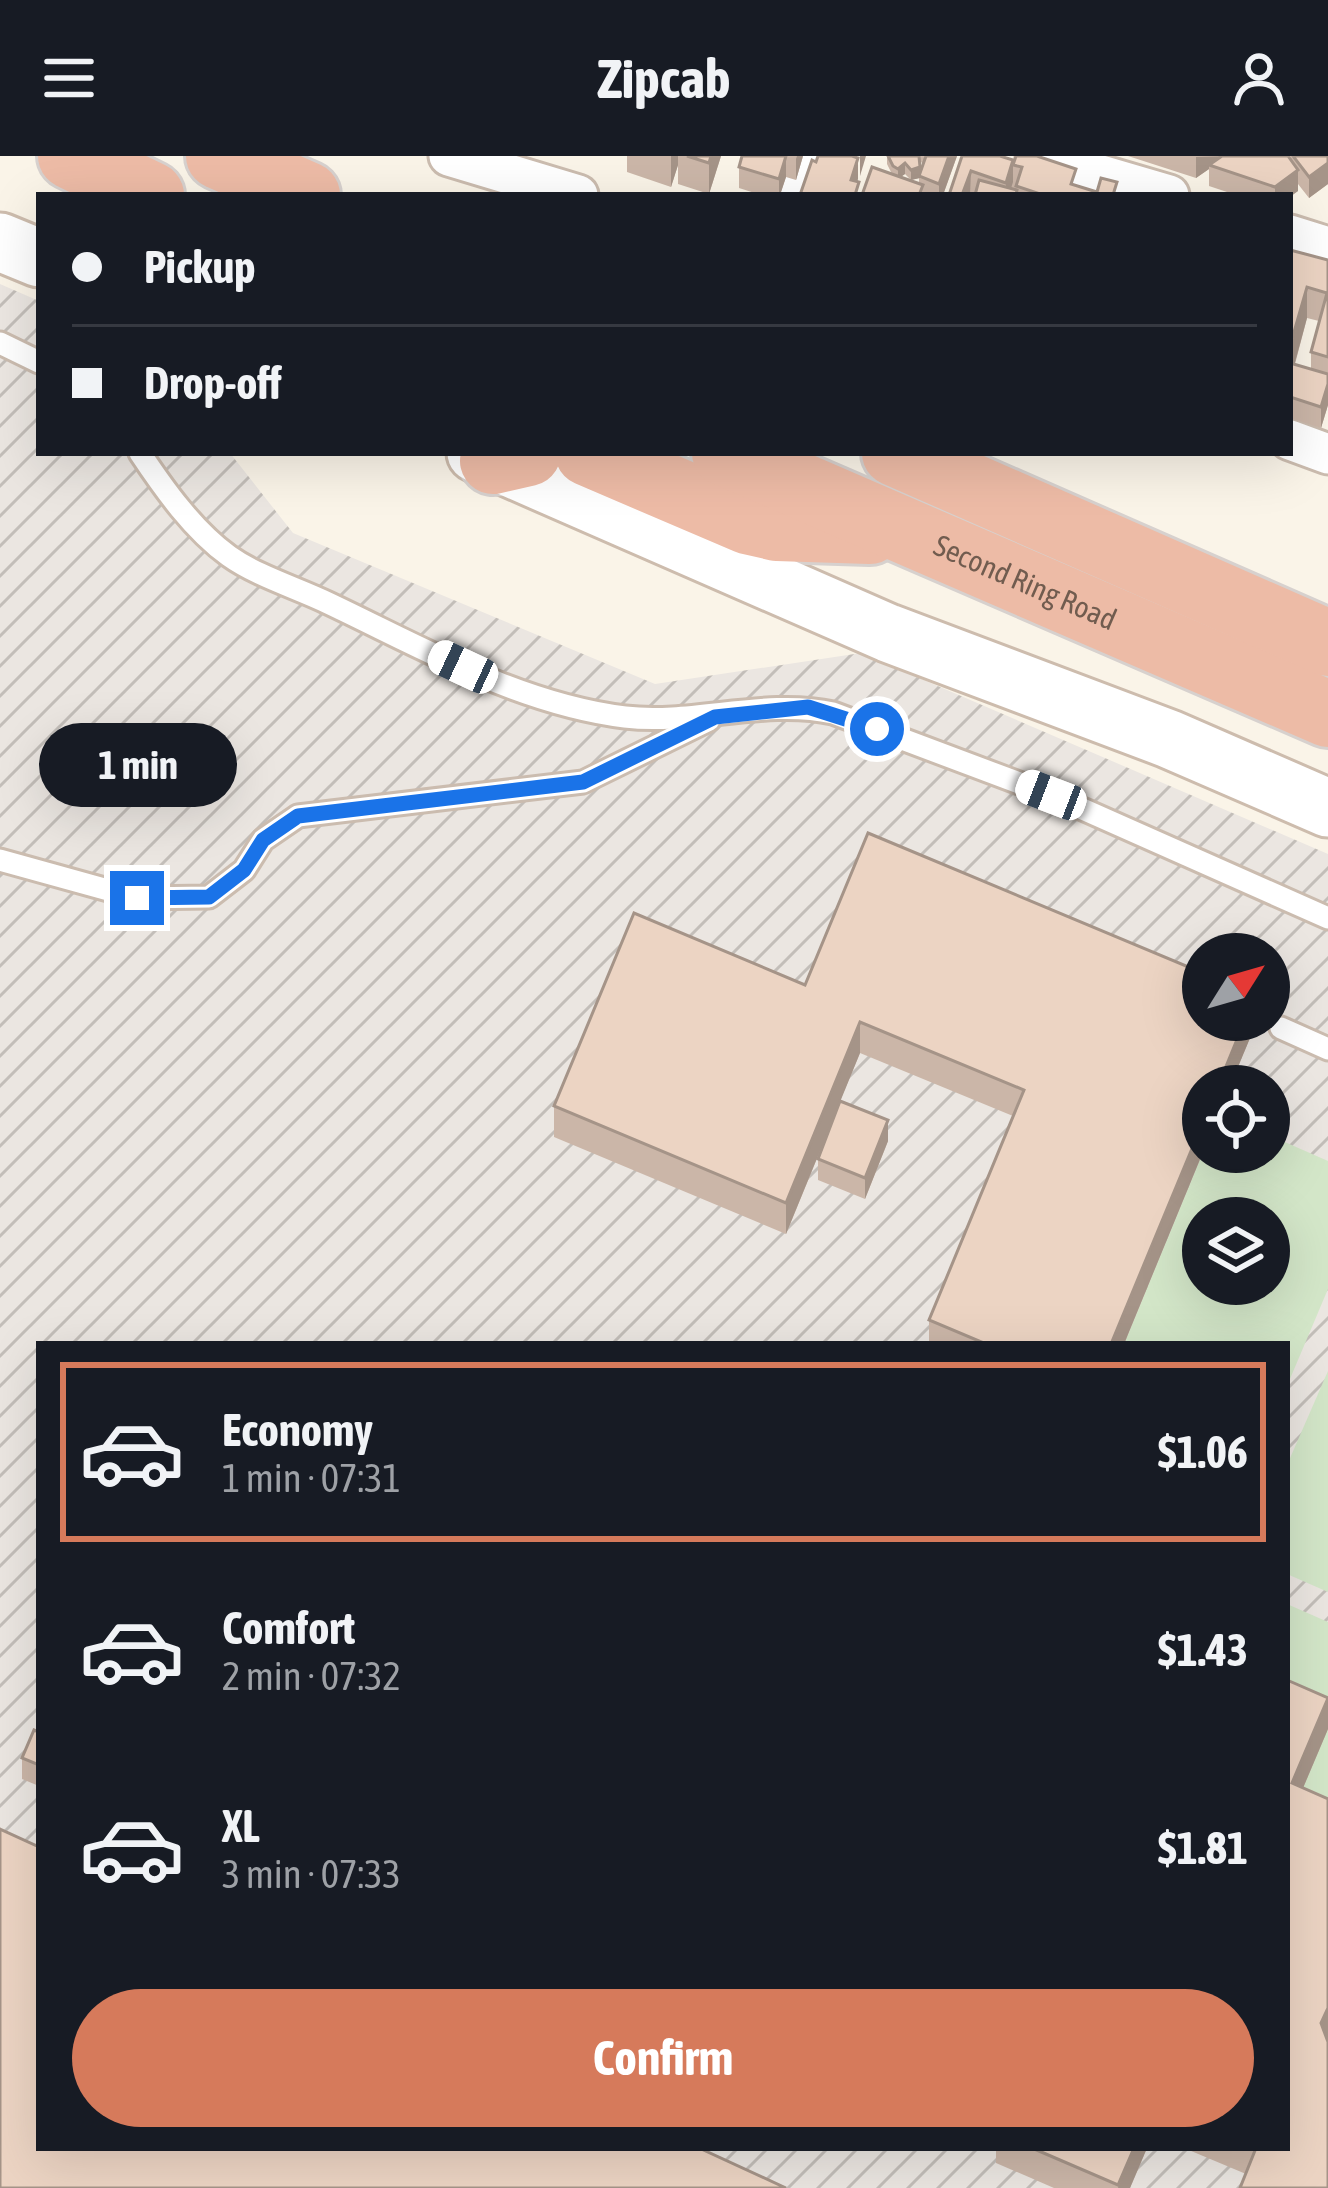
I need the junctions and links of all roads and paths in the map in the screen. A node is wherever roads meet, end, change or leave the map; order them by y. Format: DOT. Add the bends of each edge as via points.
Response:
graph roads {
  1 [pos="70,156"];
  2 [pos="220,156"];
  3 [pos="261,156"];
  4 [pos="449,156"];
  5 [pos="813,156"];
  6 [pos="1036,156"];
  7 [pos="1102,163"];
  8 [pos="145,192"];
  9 [pos="302,192"];
  10 [pos="305,192"];
  11 [pos="568,192"];
  12 [pos="797,192"];
  13 [pos="1162,192"];
  14 [pos="0,242"];
  15 [pos="36,257"];
  16 [pos="0,344"];
  17 [pos="36,361"];
  18 [pos="1293,441"];
  19 [pos="1328,454"];
  20 [pos="142,456"];
  21 [pos="499,456"];
  22 [pos="595,456"];
  23 [pos="732,456"];
  24 [pos="902,456"];
  25 [pos="908,532"];
  26 [pos="1328,643"];
  27 [pos="1328,714"];
  28 [pos="715,717"];
  29 [pos="1328,808"];
  30 [pos="0,860"];
  31 [pos="1328,918"];
  32 [pos="1290,1032"];
  33 [pos="1328,1049"];
  1 -- 8 [label="highway"];
  2 -- 9 [label="highway"];
  3 -- 10 [label="highway"];
  4 -- 11 [label="street"];
  5 -- 12 [label="street"];
  6 -- 7 [label="street"];
  7 -- 13 [label="street"];
  14 -- 15 [label="street"];
  16 -- 17 [label="lane"];
  18 -- 19 [label="street"];
  20 -- 28 [label="lane" via="229,557 501,685 628,718"];
  21 -- 29 [label="street" via="888,633"];
  22 -- 25 [label="highway" via="747,521"];
  23 -- 25 [label="highway, Second Ring Road"];
  24 -- 26 [label="highway"];
  25 -- 27 [label="highway, Second Ring Road"];
  28 -- 30 [label="lane" via="583,782 298,816 209,897 137,898"];
  28 -- 31 [label="lane" via="808,707 833,713 1051,795"];
  32 -- 33 [label="lane"];
}
